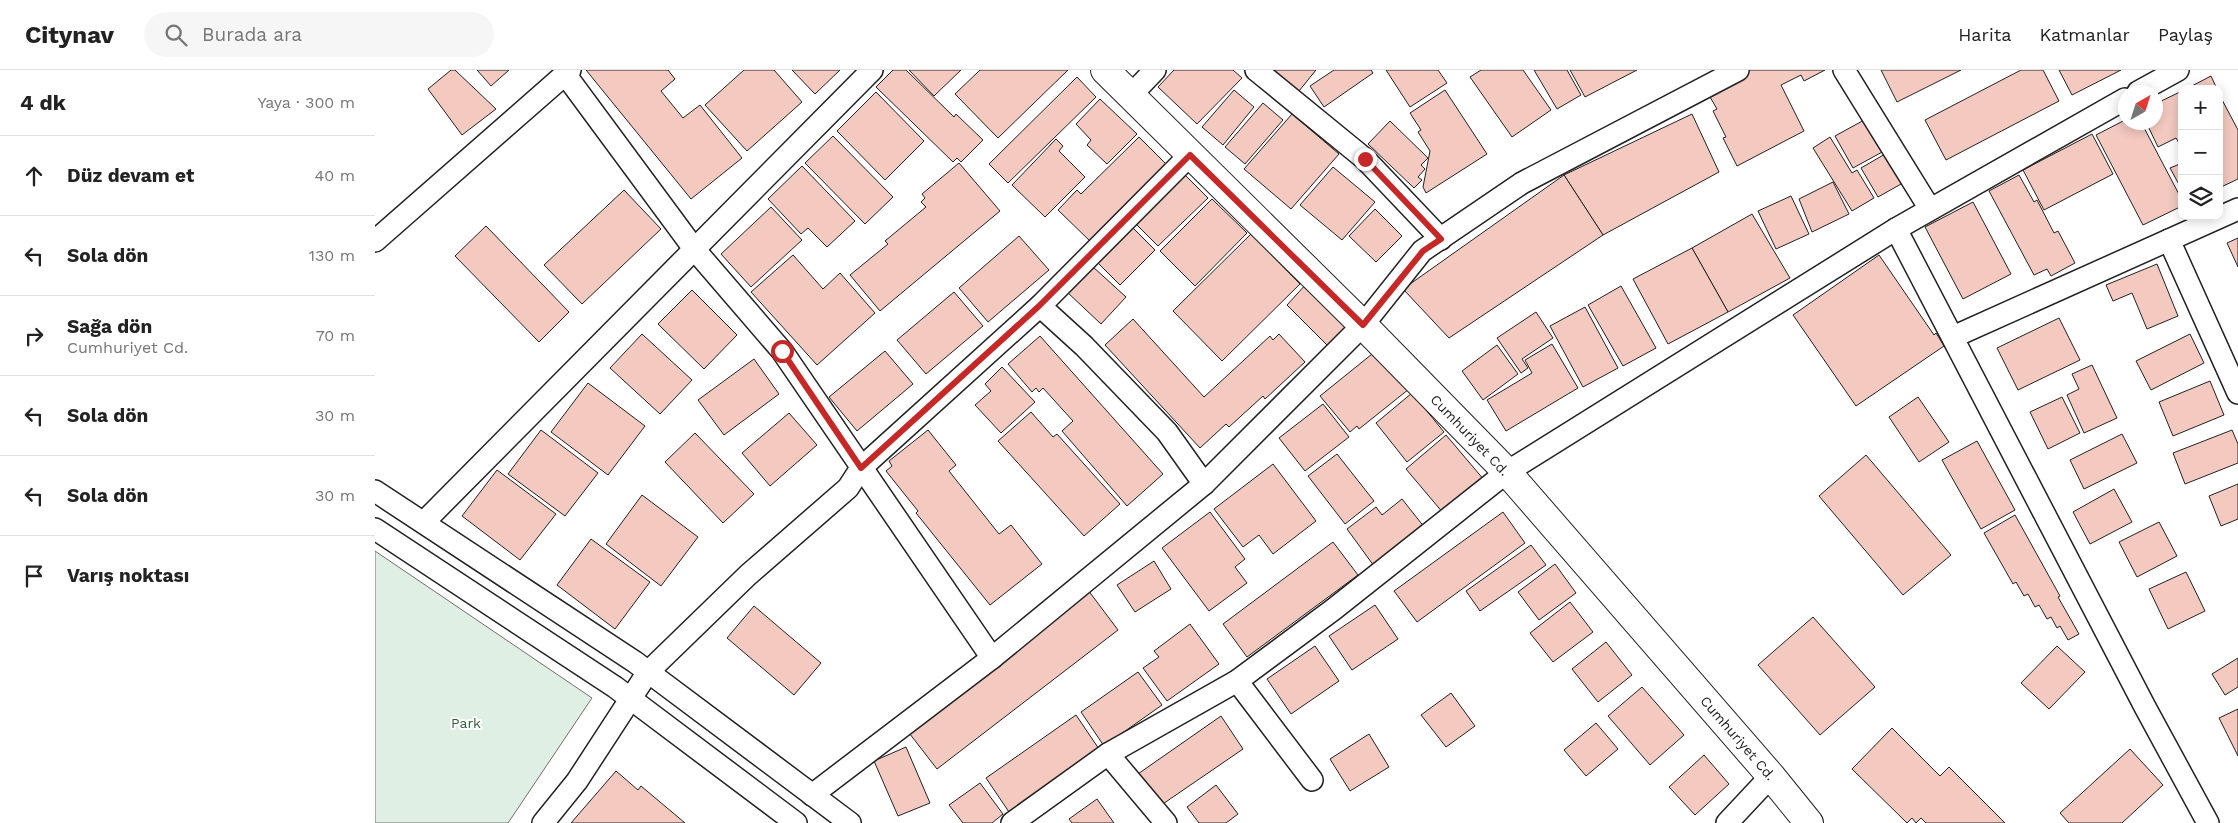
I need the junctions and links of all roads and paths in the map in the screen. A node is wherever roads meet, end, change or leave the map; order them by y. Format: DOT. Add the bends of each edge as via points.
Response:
graph roads {
  1 [pos="872,70"];
  2 [pos="1105,70"];
  3 [pos="1155,70"];
  4 [pos="1256,70"];
  5 [pos="1738,70"];
  6 [pos="1844,70"];
  7 [pos="2178,70"];
  8 [pos="567,72"];
  9 [pos="2151,85"];
  10 [pos="1131,96"];
  11 [pos="2118,104"];
  12 [pos="1190,155"];
  13 [pos="1930,209"];
  14 [pos="2238,210"];
  15 [pos="1896,228"];
  16 [pos="1441,239"];
  17 [pos="2169,240"];
  18 [pos="375,242"];
  19 [pos="695,250"];
  20 [pos="1039,306"];
  21 [pos="1363,325"];
  22 [pos="1953,337"];
  23 [pos="2238,393"];
  24 [pos="861,468"];
  25 [pos="1507,472"];
  26 [pos="1204,484"];
  27 [pos="375,491"];
  28 [pos="424,522"];
  29 [pos="375,529"];
  30 [pos="992,658"];
  31 [pos="648,672"];
  32 [pos="1237,681"];
  33 [pos="630,698"];
  34 [pos="1108,754"];
  35 [pos="1771,776"];
  36 [pos="1312,780"];
  37 [pos="812,795"];
  38 [pos="543,823"];
  39 [pos="796,823"];
  40 [pos="850,823"];
  41 [pos="1012,823"];
  42 [pos="1166,823"];
  43 [pos="1727,823"];
  44 [pos="1809,823"];
  45 [pos="2208,823"];
  1 -- 19 [label="street"];
  2 -- 10 [label="main road, Cumhuriyet Cd."];
  3 -- 10 [label="street"];
  4 -- 16 [label="street" via="1365,159"];
  5 -- 16 [label="street" via="1521,183"];
  6 -- 13 [label="street"];
  7 -- 9 [label="street"];
  8 -- 18 [label="street"];
  8 -- 19 [label="street"];
  10 -- 12 [label="main road, Cumhuriyet Cd."];
  11 -- 13 [label="street"];
  12 -- 20 [label="street"];
  12 -- 21 [label="main road, Cumhuriyet Cd."];
  13 -- 15 [label="street"];
  14 -- 17 [label="street"];
  15 -- 22 [label="street"];
  15 -- 25 [label="street"];
  16 -- 21 [label="street" via="1423,251"];
  17 -- 22 [label="street"];
  17 -- 23 [label="street"];
  19 -- 24 [label="street" via="782,351"];
  19 -- 28 [label="street"];
  20 -- 24 [label="street"];
  20 -- 26 [label="street" via="1084,346 1167,432"];
  21 -- 25 [label="main road, Cumhuriyet Cd."];
  21 -- 26 [label="street"];
  22 -- 45 [label="street"];
  24 -- 30 [label="street"];
  24 -- 31 [label="street" via="848,488 747,575"];
  25 -- 32 [label="street"];
  25 -- 35 [label="main road, Cumhuriyet Cd."];
  26 -- 30 [label="street"];
  27 -- 28 [label="street"];
  28 -- 31 [label="street"];
  29 -- 33 [label="street"];
  30 -- 37 [label="street"];
  31 -- 33 [label="street"];
  31 -- 37 [label="street"];
  32 -- 34 [label="street"];
  32 -- 36 [label="street"];
  33 -- 38 [label="street" via="577,781"];
  33 -- 39 [label="street"];
  34 -- 41 [label="street"];
  34 -- 42 [label="street"];
  35 -- 43 [label="street"];
  35 -- 44 [label="main road, Cumhuriyet Cd."];
  37 -- 40 [label="street"];
}
